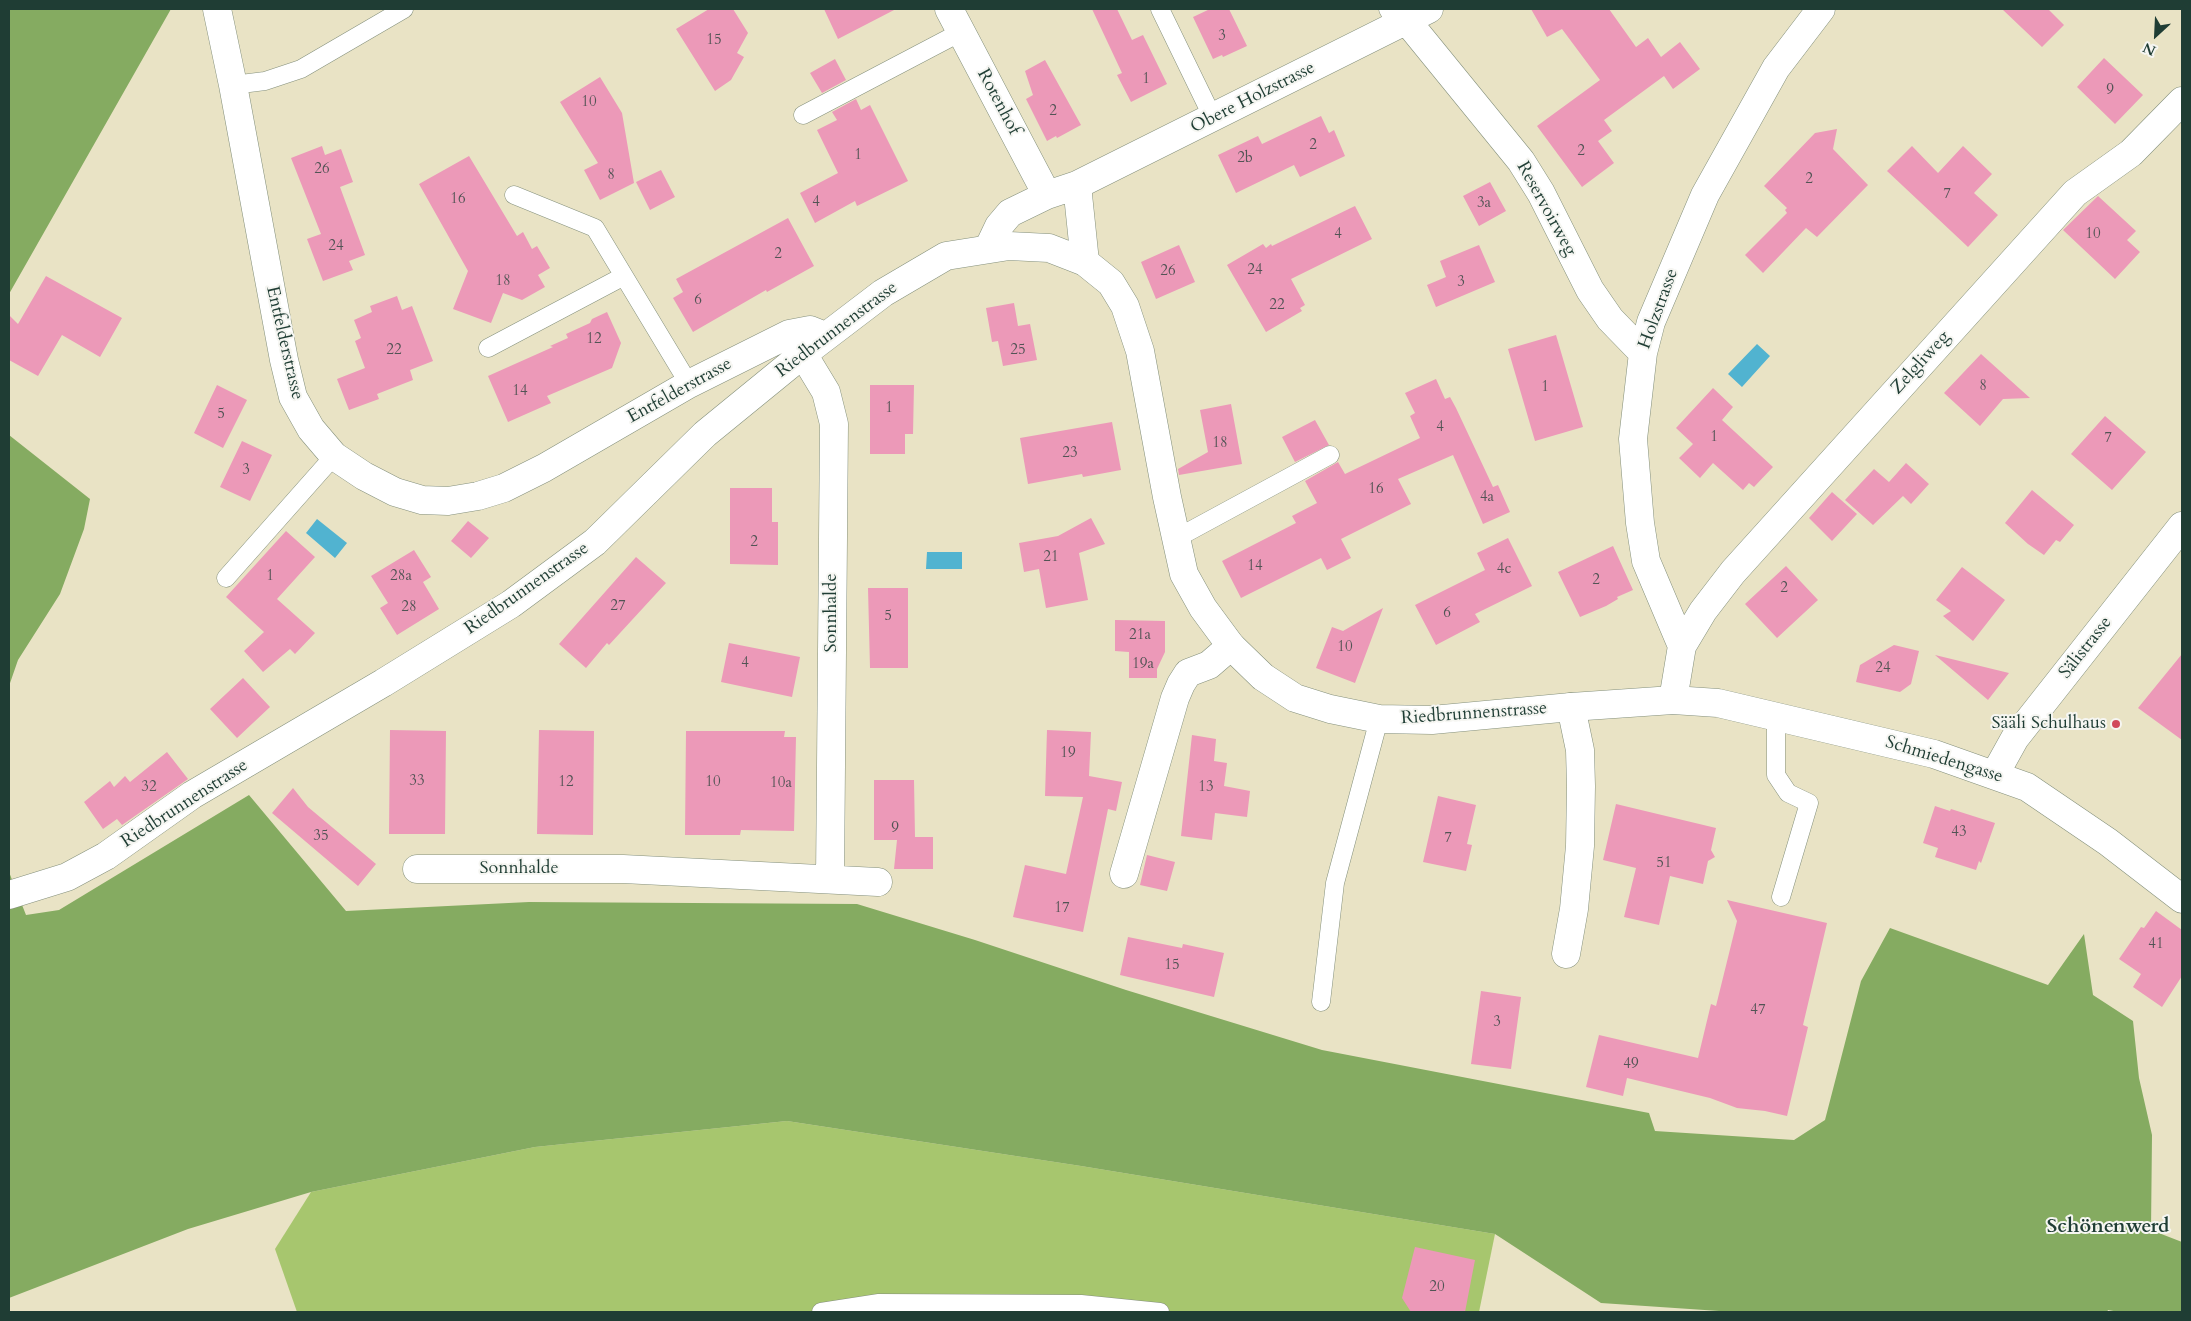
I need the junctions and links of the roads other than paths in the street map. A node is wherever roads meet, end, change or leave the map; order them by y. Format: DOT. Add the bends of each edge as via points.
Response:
graph roads {
  1 [pos="217,9"];
  2 [pos="404,9"];
  3 [pos="1160,9"];
  4 [pos="1821,9"];
  5 [pos="1405,16"];
  6 [pos="955,20"];
  7 [pos="233,85"];
  8 [pos="2182,102"];
  9 [pos="803,115"];
  10 [pos="1212,118"];
  11 [pos="1077,185"];
  12 [pos="514,195"];
  13 [pos="1046,195"];
  14 [pos="989,248"];
  15 [pos="1085,262"];
  16 [pos="624,276"];
  17 [pos="825,336"];
  18 [pos="488,348"];
  19 [pos="1643,352"];
  20 [pos="803,354"];
  21 [pos="689,384"];
  22 [pos="1330,455"];
  23 [pos="334,456"];
  24 [pos="2182,526"];
  25 [pos="1175,539"];
  26 [pos="226,578"];
  27 [pos="1231,646"];
  28 [pos="1682,646"];
  29 [pos="1673,700"];
  30 [pos="1571,707"];
  31 [pos="1776,717"];
  32 [pos="1379,719"];
  33 [pos="1995,774"];
  34 [pos="418,869"];
  35 [pos="1124,874"];
  36 [pos="830,879"];
  37 [pos="878,882"];
  38 [pos="9,895"];
  39 [pos="1781,897"];
  40 [pos="2182,899"];
  41 [pos="1566,954"];
  42 [pos="1321,1002"];
  43 [pos="821,1312"];
  44 [pos="1160,1312"];
  1 -- 7 [label="street, Entfelderstrasse"];
  2 -- 7 [label="lane" via="301,69 271,80"];
  3 -- 10 [label="lane"];
  4 -- 19 [label="street, Holzstrasse" via="1776,68 1705,195 1651,322"];
  5 -- 10 [label="street, Obere Holzstrasse"];
  5 -- 19 [label="street, Reservoirweg" via="1521,161 1541,193 1590,290 1610,320"];
  6 -- 9 [label="lane"];
  6 -- 13 [label="street, Rotenhof"];
  7 -- 23 [label="street, Entfelderstrasse" via="293,396 311,429"];
  8 -- 28 [label="street, Zelgliweg" via="2131,153 2075,193 1734,572 1703,611"];
  10 -- 11 [label="street, Obere Holzstrasse"];
  11 -- 13 [label="street, Obere Holzstrasse"];
  11 -- 15 [label="street"];
  12 -- 16 [label="lane" via="595,228"];
  13 -- 14 [label="street, Obere Holzstrasse" via="1010,213 999,226"];
  14 -- 15 [label="street, Riedbrunnenstrasse" via="1049,248"];
  14 -- 17 [label="street, Riedbrunnenstrasse" via="946,256 882,293"];
  15 -- 25 [label="street, Riedbrunnenstrasse" via="1111,283 1128,315 1140,352"];
  16 -- 18 [label="lane"];
  16 -- 21 [label="lane"];
  17 -- 20 [label="street, Riedbrunnenstrasse"];
  17 -- 21 [label="street, Entfelderstrasse" via="810,330 789,334"];
  19 -- 28 [label="street, Holzstrasse" via="1633,439 1640,523 1646,561"];
  20 -- 36 [label="street, Sonnhalde" via="826,392 834,424"];
  20 -- 38 [label="street, Riedbrunnenstrasse" via="705,434 595,542 511,604 192,795 106,856 67,877"];
  21 -- 23 [label="street, Entfelderstrasse" via="544,468 504,488 478,496 448,501 422,500 395,492"];
  22 -- 25 [label="lane"];
  23 -- 26 [label="lane"];
  24 -- 33 [label="street, Sälistrasse" via="2015,738"];
  25 -- 27 [label="street, Riedbrunnenstrasse" via="1184,574 1203,608"];
  27 -- 32 [label="street, Riedbrunnenstrasse" via="1263,677 1295,698"];
  27 -- 35 [label="street" via="1209,665 1188,673 1174,698"];
  28 -- 29 [label="street"];
  29 -- 30 [label="street, Riedbrunnenstrasse"];
  29 -- 31 [label="street, Schmiedengasse" via="1718,703"];
  30 -- 32 [label="street, Riedbrunnenstrasse" via="1432,720"];
  30 -- 41 [label="street" via="1580,750 1581,803 1574,910"];
  31 -- 33 [label="street, Schmiedengasse" via="1934,754"];
  31 -- 39 [label="lane" via="1776,775 1788,793 1809,803"];
  32 -- 42 [label="lane" via="1335,882"];
  33 -- 40 [label="street, Schmiedengasse" via="2027,787 2108,842"];
  34 -- 36 [label="street, Sonnhalde" via="623,869"];
  36 -- 37 [label="street, Sonnhalde"];
  43 -- 44 [label="lane" via="879,1303 1081,1304"];
}
